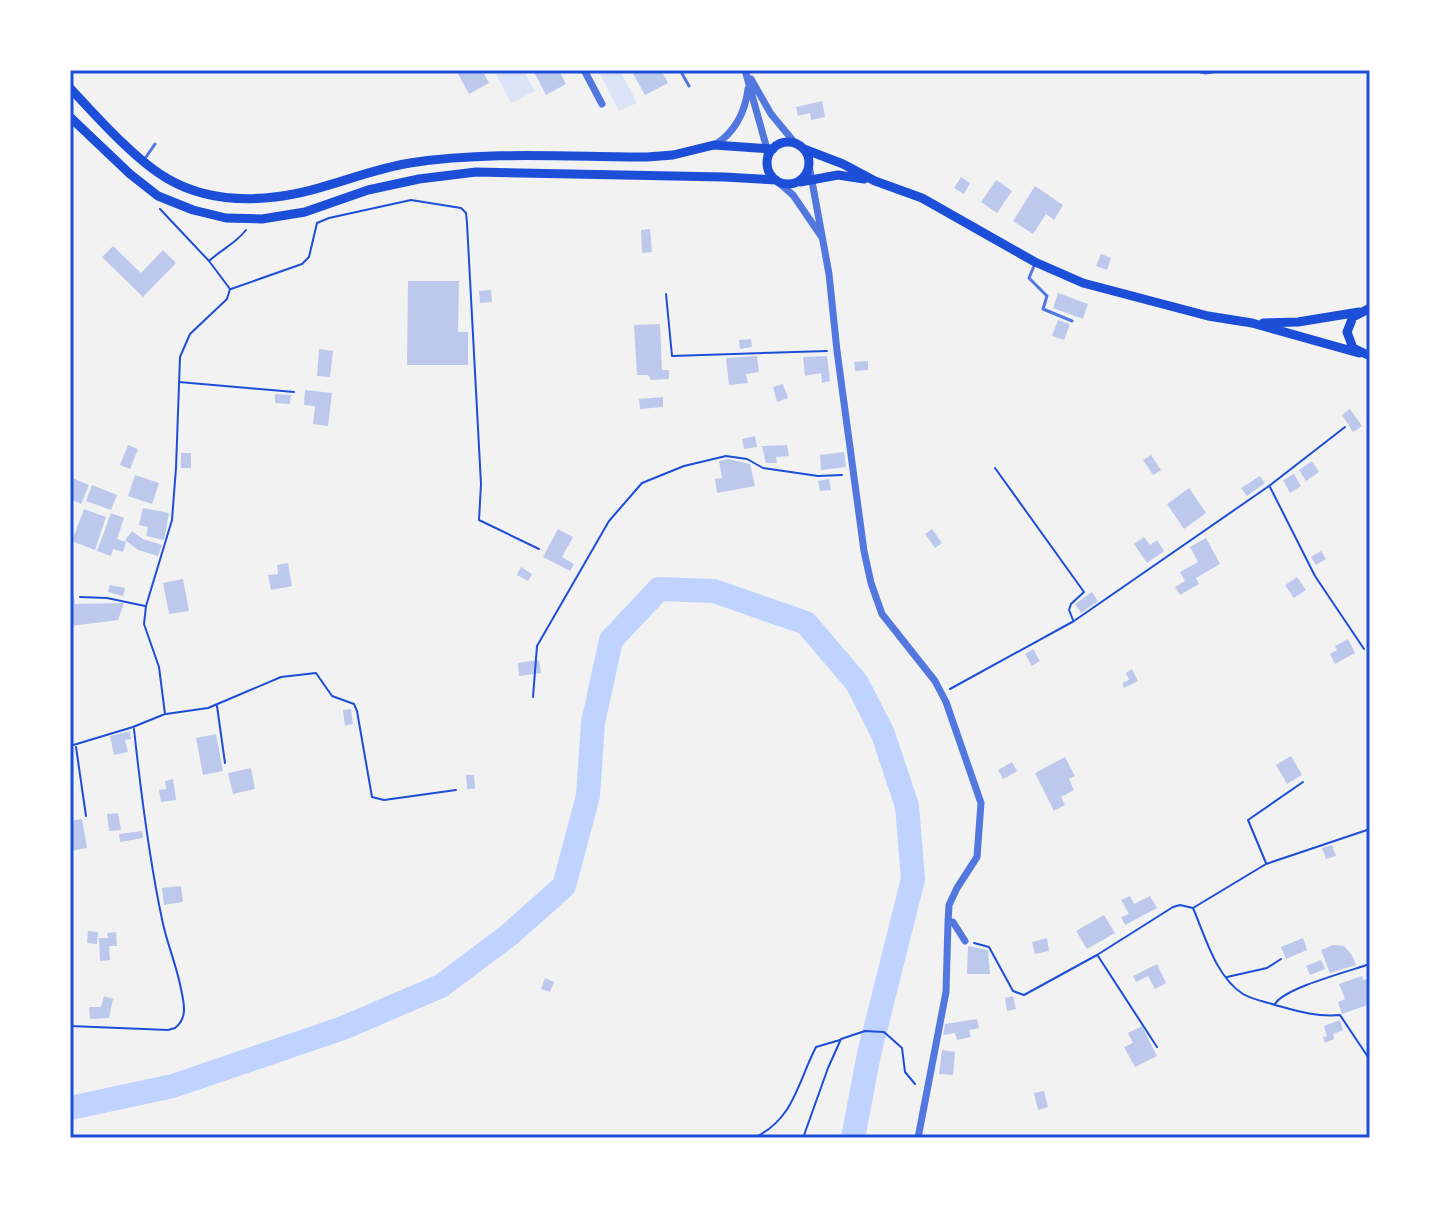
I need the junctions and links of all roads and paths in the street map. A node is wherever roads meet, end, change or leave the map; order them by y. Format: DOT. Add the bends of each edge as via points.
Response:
graph roads {
  1 [pos="584,70"];
  2 [pos="680,70"];
  3 [pos="745,70"];
  4 [pos="1192,70"];
  5 [pos="1223,70"];
  6 [pos="749,83"];
  7 [pos="689,86"];
  8 [pos="70,88"];
  9 [pos="602,104"];
  10 [pos="70,117"];
  11 [pos="155,144"];
  12 [pos="714,145"];
  13 [pos="799,146"];
  14 [pos="769,152"];
  15 [pos="144,160"];
  16 [pos="809,165"];
  17 [pos="812,180"];
  18 [pos="777,181"];
  19 [pos="875,181"];
  20 [pos="797,182"];
  21 [pos="158,196"];
  22 [pos="258,219"];
  23 [pos="823,242"];
  24 [pos="209,261"];
  25 [pos="1035,262"];
  26 [pos="230,289"];
  27 [pos="666,294"];
  28 [pos="1370,308"];
  29 [pos="1359,312"];
  30 [pos="1072,321"];
  31 [pos="1252,323"];
  32 [pos="837,351"];
  33 [pos="1366,356"];
  34 [pos="178,382"];
  35 [pos="294,392"];
  36 [pos="1345,427"];
  37 [pos="995,468"];
  38 [pos="855,475"];
  39 [pos="1269,486"];
  40 [pos="539,549"];
  41 [pos="80,597"];
  42 [pos="146,606"];
  43 [pos="1074,621"];
  44 [pos="1364,649"];
  45 [pos="942,693"];
  46 [pos="533,697"];
  47 [pos="217,704"];
  48 [pos="165,714"];
  49 [pos="133,727"];
  50 [pos="76,745"];
  51 [pos="70,746"];
  52 [pos="225,763"];
  53 [pos="1303,782"];
  54 [pos="456,790"];
  55 [pos="86,816"];
  56 [pos="1370,829"];
  57 [pos="1266,864"];
  58 [pos="1193,908"];
  59 [pos="948,922"];
  60 [pos="965,941"];
  61 [pos="1097,955"];
  62 [pos="1281,959"];
  63 [pos="1370,964"];
  64 [pos="1226,978"];
  65 [pos="1275,1005"];
  66 [pos="70,1026"];
  67 [pos="841,1039"];
  68 [pos="1157,1047"];
  69 [pos="1370,1060"];
  70 [pos="927,1086"];
  71 [pos="754,1138"];
  72 [pos="803,1138"];
  73 [pos="918,1138"];
  1 -- 9 [label="street"];
  2 -- 7 [label="lane"];
  3 -- 6 [label="street"];
  3 -- 13 [label="street" via="771,114"];
  4 -- 5 [label="lane"];
  6 -- 12 [label="street" via="739,120"];
  6 -- 14 [label="street"];
  8 -- 15 [label="main road"];
  10 -- 21 [label="main road"];
  11 -- 15 [label="lane"];
  12 -- 14 [label="main road"];
  12 -- 15 [label="main road" via="647,157 475,156 411,163 261,199 199,192 168,179"];
  13 -- 14 [label="main road" via="783,143"];
  13 -- 16 [label="main road"];
  13 -- 19 [label="main road"];
  14 -- 18 [label="main road" via="768,171"];
  16 -- 17 [label="street"];
  16 -- 20 [label="main road"];
  17 -- 19 [label="main road" via="838,175"];
  17 -- 20 [label="main road"];
  17 -- 23 [label="street"];
  18 -- 20 [label="main road"];
  18 -- 22 [label="main road" via="476,172 419,179 305,212"];
  18 -- 23 [label="street" via="807,212"];
  19 -- 25 [label="main road" via="922,198"];
  21 -- 22 [label="main road" via="226,218"];
  21 -- 24 [label="path" via="162,213"];
  22 -- 24 [label="path"];
  23 -- 32 [label="street"];
  24 -- 26 [label="path"];
  25 -- 30 [label="lane" via="1029,278 1047,296 1043,309"];
  25 -- 31 [label="main road" via="1083,283"];
  26 -- 34 [label="path" via="227,299 190,334 180,357"];
  26 -- 40 [label="path" via="302,264 309,257 317,223 329,218 411,200 461,208 467,223 479,520"];
  27 -- 32 [label="path" via="672,356"];
  28 -- 29 [label="main road"];
  29 -- 31 [label="main road"];
  29 -- 33 [label="main road" via="1347,332 1353,348"];
  31 -- 33 [label="main road"];
  32 -- 38 [label="street"];
  34 -- 35 [label="path"];
  34 -- 42 [label="path" via="172,520"];
  36 -- 39 [label="path"];
  37 -- 43 [label="path" via="1084,592 1071,604"];
  38 -- 45 [label="street" via="864,551 882,614"];
  38 -- 46 [label="path" via="763,468 726,456 642,483 609,521 537,646"];
  39 -- 43 [label="path"];
  39 -- 44 [label="path" via="1315,576"];
  41 -- 42 [label="path"];
  42 -- 48 [label="path" via="144,624 159,667"];
  43 -- 45 [label="path"];
  45 -- 59 [label="street" via="981,803 977,857 953,896"];
  47 -- 48 [label="path"];
  47 -- 52 [label="path"];
  47 -- 54 [label="path" via="281,677 316,673 332,696 354,704 372,797"];
  48 -- 49 [label="path"];
  49 -- 50 [label="path"];
  49 -- 66 [label="path" via="145,829 164,927 177,964 184,1018 168,1030"];
  50 -- 51 [label="path"];
  50 -- 55 [label="path"];
  53 -- 57 [label="path" via="1248,820"];
  56 -- 57 [label="path"];
  57 -- 58 [label="path"];
  58 -- 61 [label="path" via="1173,907"];
  58 -- 64 [label="path"];
  59 -- 60 [label="street"];
  59 -- 70 [label="street" via="946,992"];
  60 -- 61 [label="path" via="989,947 1013,991 1024,995"];
  61 -- 68 [label="path"];
  62 -- 64 [label="path"];
  63 -- 65 [label="path" via="1304,985 1278,998"];
  64 -- 65 [label="path" via="1246,995"];
  65 -- 69 [label="path" via="1320,1017 1340,1015"];
  67 -- 70 [label="path" via="865,1031 884,1032 902,1048 905,1072 913,1084"];
  67 -- 71 [label="path" via="816,1047 788,1112"];
  67 -- 72 [label="path"];
  70 -- 73 [label="street"];
}
